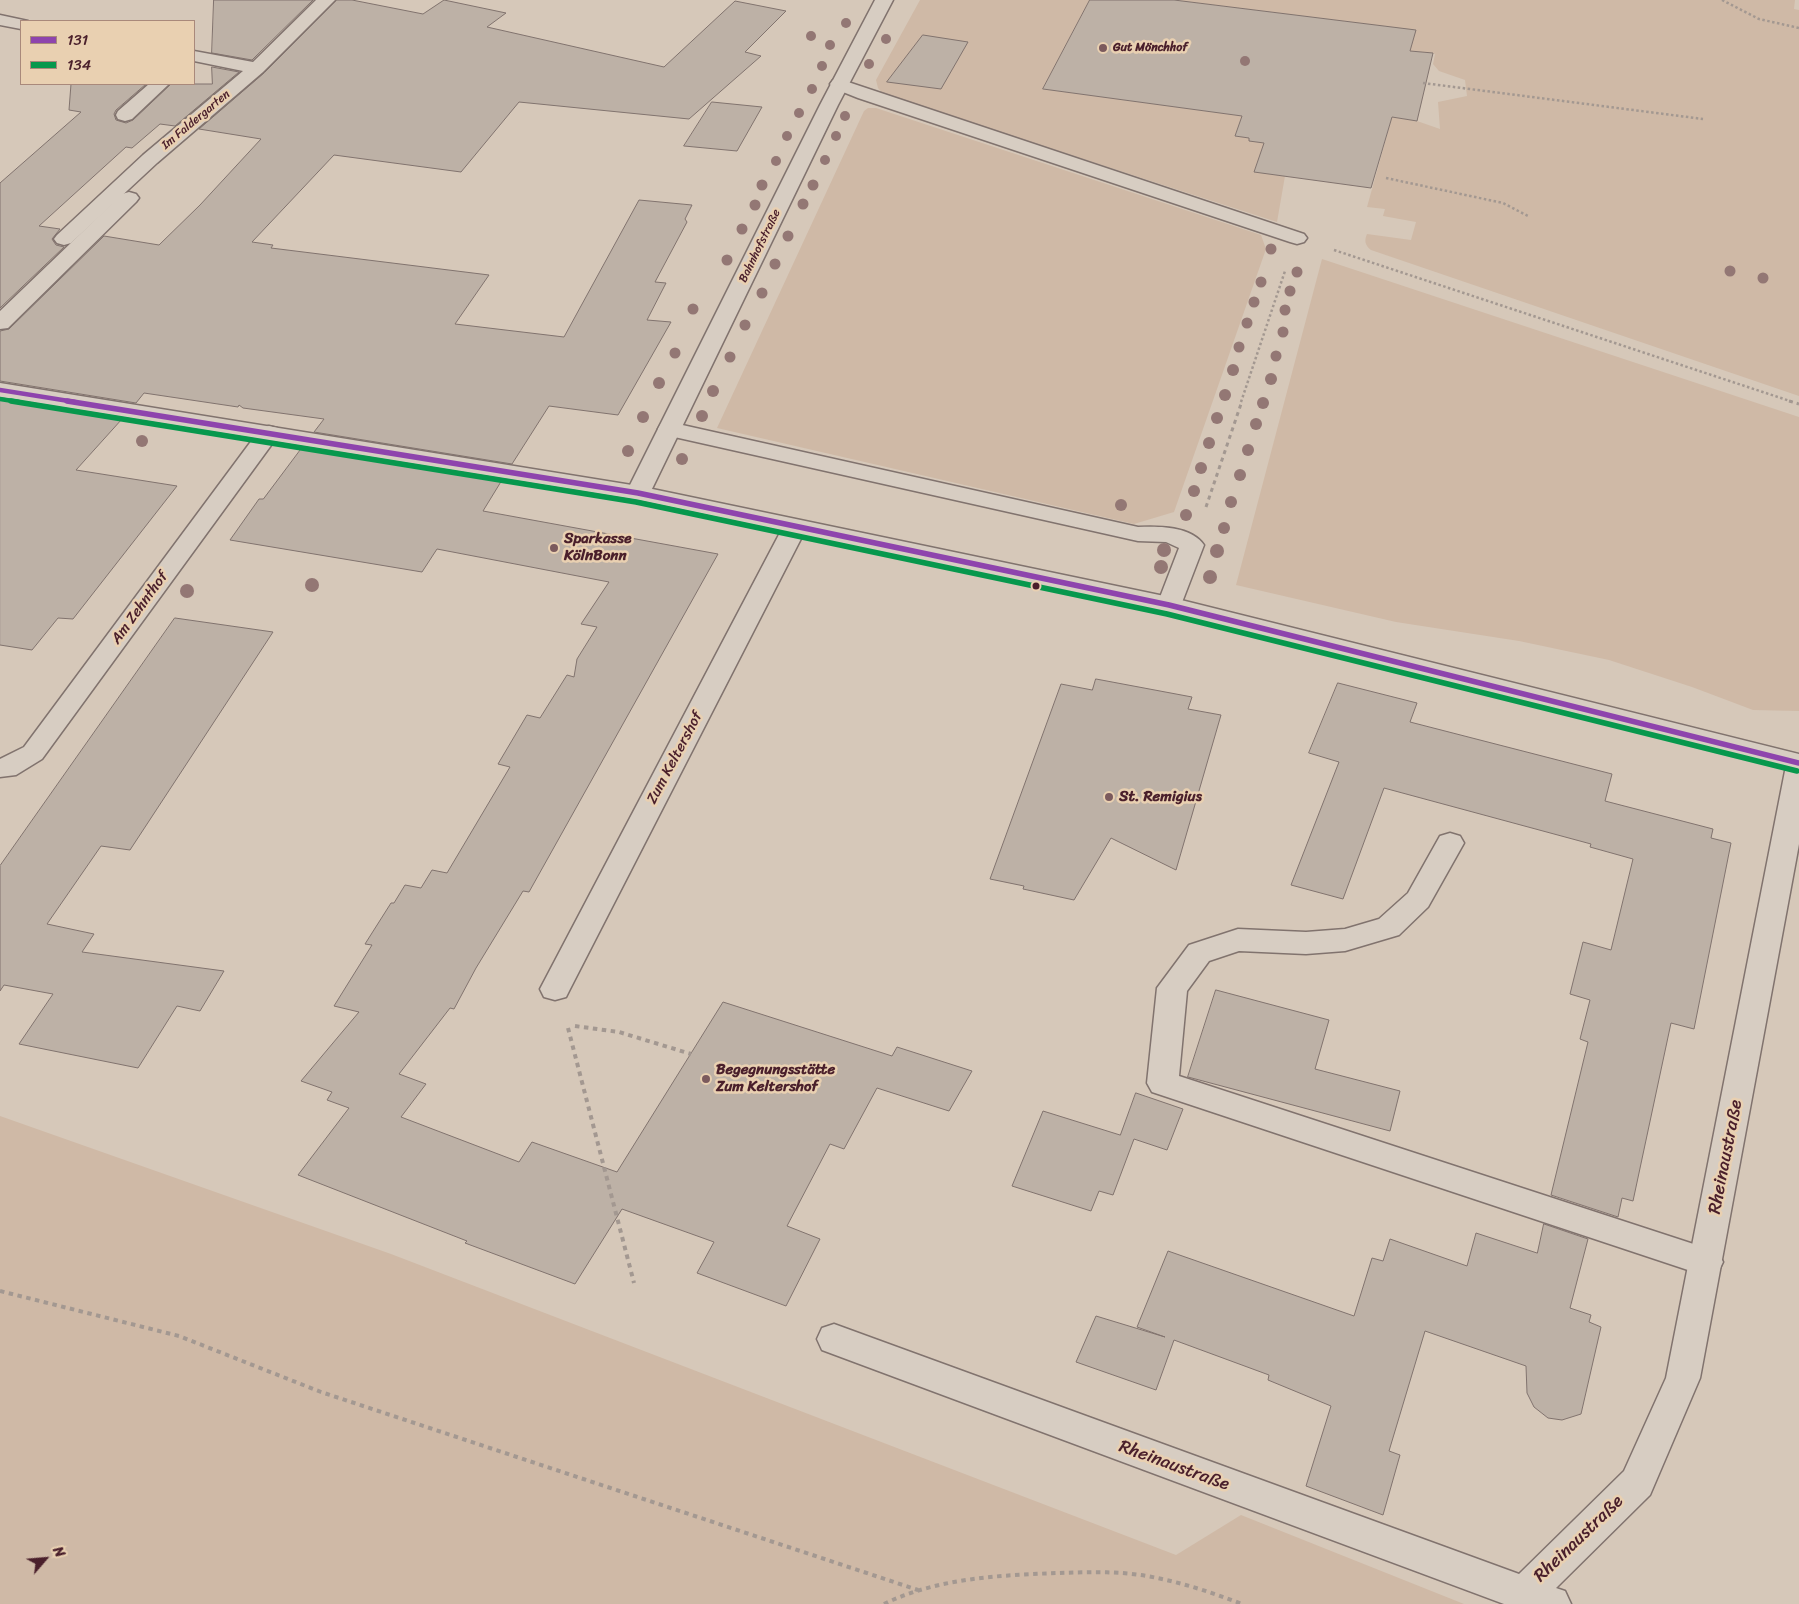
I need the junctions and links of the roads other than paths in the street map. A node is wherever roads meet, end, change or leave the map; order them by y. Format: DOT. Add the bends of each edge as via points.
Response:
graph roads {
  1 [pos="326,0"];
  2 [pos="884,0"];
  3 [pos="0,20"];
  4 [pos="20,24"];
  5 [pos="195,56"];
  6 [pos="257,68"];
  7 [pos="840,84"];
  8 [pos="159,85"];
  9 [pos="125,115"];
  10 [pos="128,198"];
  11 [pos="1297,238"];
  12 [pos="64,239"];
  13 [pos="0,324"];
  14 [pos="0,390"];
  15 [pos="669,430"];
  16 [pos="269,433"];
  17 [pos="638,493"];
  18 [pos="796,527"];
  19 [pos="1169,606"];
  20 [pos="1799,762"];
  21 [pos="0,768"];
  22 [pos="1799,771"];
  23 [pos="1450,843"];
  24 [pos="555,989"];
  25 [pos="1706,1262"];
  26 [pos="834,1339"];
  27 [pos="1532,1601"];
  1 -- 6 [label="street, Im Faldergarten"];
  2 -- 7 [label="street, Bahnhofstraße"];
  3 -- 4 [label="street"];
  5 -- 6 [label="street"];
  6 -- 12 [label="street, Im Faldergarten" via="150,159"];
  7 -- 11 [label="street"];
  7 -- 15 [label="street, Bahnhofstraße"];
  8 -- 9 [label="street"];
  10 -- 13 [label="street"];
  14 -- 16 [label="street"];
  15 -- 17 [label="street, Bahnhofstraße"];
  15 -- 19 [label="street" via="1138,534 1167,533 1181,537 1192,545"];
  16 -- 17 [label="street"];
  16 -- 21 [label="street, Am Zehnthof" via="33,753"];
  17 -- 18 [label="street"];
  18 -- 19 [label="street"];
  18 -- 24 [label="street, Zum Keltershof"];
  19 -- 20 [label="street"];
  22 -- 25 [label="street, Rheinaustraße"];
  23 -- 25 [label="street" via="1418,900 1389,927 1344,940 1306,943 1238,940 1199,953 1172,988 1162,1083"];
  25 -- 27 [label="street, Rheinaustraße" via="1683,1378 1637,1483"];
  26 -- 27 [label="street, Rheinaustraße"];
}
